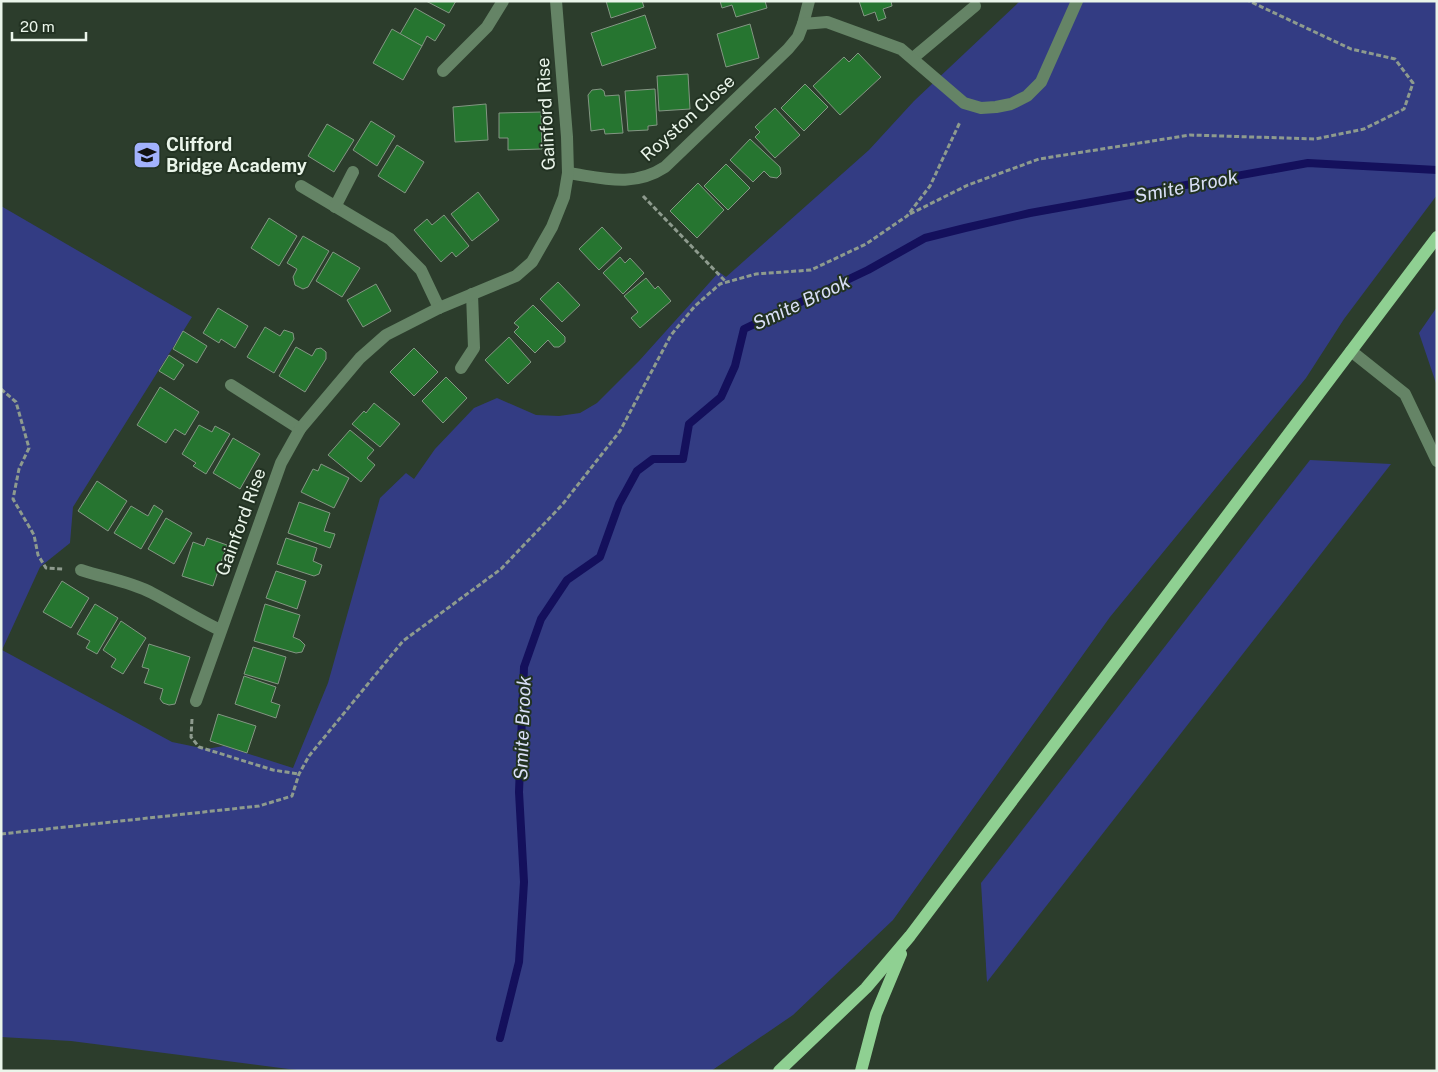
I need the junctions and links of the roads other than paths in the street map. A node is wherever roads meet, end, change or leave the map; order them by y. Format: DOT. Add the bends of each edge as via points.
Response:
graph roads {
  1 [pos="503,1"];
  2 [pos="556,1"];
  3 [pos="809,1"];
  4 [pos="1077,1"];
  5 [pos="975,6"];
  6 [pos="803,24"];
  7 [pos="916,60"];
  8 [pos="443,71"];
  9 [pos="353,172"];
  10 [pos="568,173"];
  11 [pos="301,186"];
  12 [pos="335,207"];
  13 [pos="1437,237"];
  14 [pos="472,294"];
  15 [pos="439,308"];
  16 [pos="1351,351"];
  17 [pos="461,368"];
  18 [pos="231,385"];
  19 [pos="300,429"];
  20 [pos="1437,461"];
  21 [pos="81,570"];
  22 [pos="220,630"];
  23 [pos="196,702"];
  24 [pos="910,936"];
  25 [pos="779,1071"];
  26 [pos="861,1071"];
  1 -- 8 [label="street" via="487,27"];
  2 -- 10 [label="street, Gainford Rise" via="568,137"];
  3 -- 6 [label="street, Royston Close"];
  4 -- 7 [label="street" via="1041,82 1027,96 1011,104 981,108 964,103"];
  5 -- 7 [label="street"];
  6 -- 7 [label="street" via="828,22 901,49"];
  6 -- 10 [label="street, Royston Close" via="788,49 653,175 629,181"];
  9 -- 12 [label="street"];
  10 -- 14 [label="street, Gainford Rise" via="564,197 552,227 532,262 516,276"];
  11 -- 12 [label="street"];
  12 -- 15 [label="street" via="390,240 421,270"];
  13 -- 16 [label="main road"];
  14 -- 15 [label="street, Gainford Rise"];
  14 -- 17 [label="street" via="474,348"];
  15 -- 19 [label="street, Gainford Rise" via="386,335 360,358"];
  16 -- 20 [label="street" via="1405,394"];
  16 -- 24 [label="main road"];
  18 -- 19 [label="street"];
  19 -- 22 [label="street, Gainford Rise" via="281,463"];
  21 -- 22 [label="street" via="151,592"];
  22 -- 23 [label="street, Gainford Rise"];
  24 -- 25 [label="main road" via="866,988"];
  24 -- 26 [label="main road" via="876,1014"];
}
